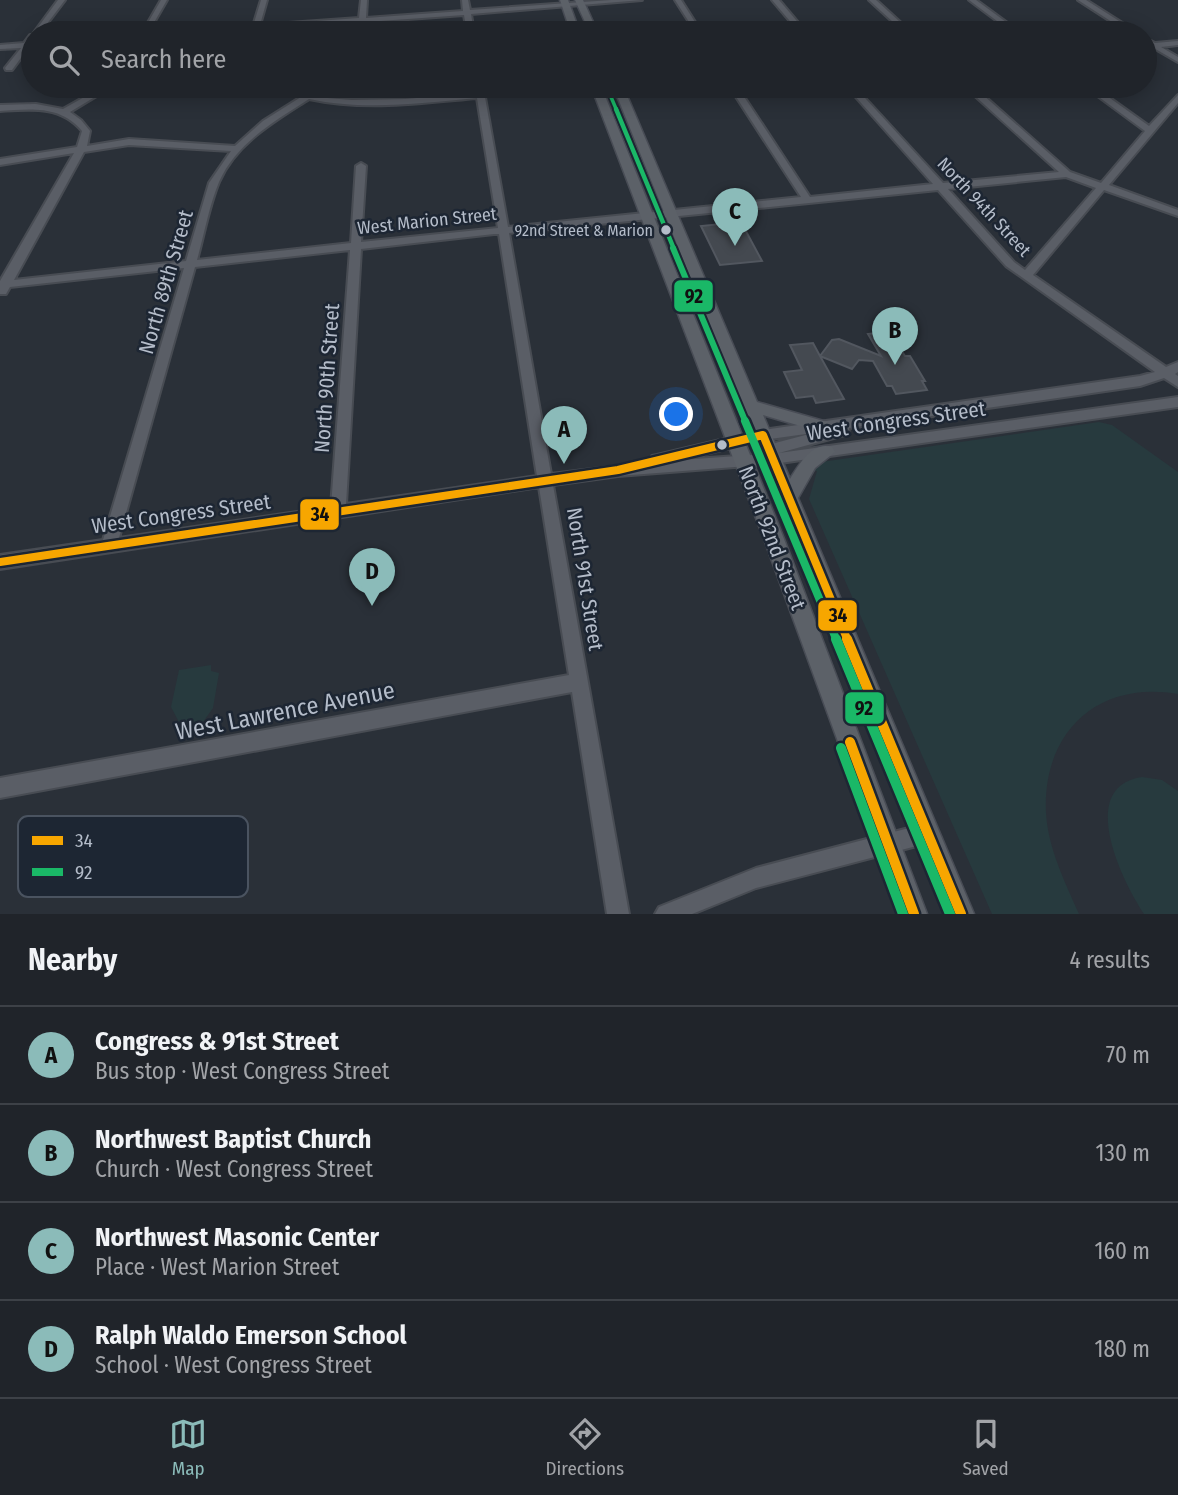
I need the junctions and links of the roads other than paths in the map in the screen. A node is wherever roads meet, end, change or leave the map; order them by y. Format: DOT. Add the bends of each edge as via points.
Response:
graph roads {
  1 [pos="62,0"];
  2 [pos="164,0"];
  3 [pos="264,0"];
  4 [pos="364,0"];
  5 [pos="465,0"];
  6 [pos="639,0"];
  7 [pos="678,0"];
  8 [pos="775,0"];
  9 [pos="872,0"];
  10 [pos="972,0"];
  11 [pos="1081,0"];
  12 [pos="565,2"];
  13 [pos="580,2"];
  14 [pos="467,12"];
  15 [pos="363,20"];
  16 [pos="46,21"];
  17 [pos="152,21"];
  18 [pos="258,21"];
  19 [pos="353,21"];
  20 [pos="469,21"];
  21 [pos="572,21"];
  22 [pos="589,21"];
  23 [pos="691,21"];
  24 [pos="793,21"];
  25 [pos="896,21"];
  26 [pos="1001,21"];
  27 [pos="1115,21"];
  28 [pos="1178,43"];
  29 [pos="1157,44"];
  30 [pos="21,46"];
  31 [pos="0,47"];
  32 [pos="1157,49"];
  33 [pos="21,55"];
  34 [pos="1178,60"];
  35 [pos="9,68"];
  36 [pos="1178,97"];
  37 [pos="88,98"];
  38 [pos="305,98"];
  39 [pos="329,98"];
  40 [pos="407,98"];
  41 [pos="481,98"];
  42 [pos="601,98"];
  43 [pos="623,98"];
  44 [pos="741,98"];
  45 [pos="861,98"];
  46 [pos="982,98"];
  47 [pos="1105,98"];
  48 [pos="0,108"];
  49 [pos="65,111"];
  50 [pos="1149,130"];
  51 [pos="82,147"];
  52 [pos="234,148"];
  53 [pos="0,162"];
  54 [pos="361,166"];
  55 [pos="1068,174"];
  56 [pos="939,186"];
  57 [pos="1100,186"];
  58 [pos="807,199"];
  59 [pos="671,213"];
  60 [pos="1178,213"];
  61 [pos="645,216"];
  62 [pos="505,230"];
  63 [pos="355,247"];
  64 [pos="192,265"];
  65 [pos="1026,276"];
  66 [pos="2,288"];
  67 [pos="1174,373"];
  68 [pos="1178,402"];
  69 [pos="751,406"];
  70 [pos="859,422"];
  71 [pos="821,426"];
  72 [pos="768,448"];
  73 [pos="737,451"];
  74 [pos="826,452"];
  75 [pos="618,470"];
  76 [pos="547,481"];
  77 [pos="789,497"];
  78 [pos="338,511"];
  79 [pos="109,545"];
  80 [pos="0,562"];
  81 [pos="579,682"];
  82 [pos="0,788"];
  83 [pos="928,834"];
  84 [pos="887,842"];
  85 [pos="618,914"];
  86 [pos="666,914"];
  87 [pos="914,914"];
  88 [pos="961,914"];
  1 -- 16 [label="street"];
  2 -- 17 [label="street"];
  3 -- 18 [label="street"];
  4 -- 15 [label="street"];
  5 -- 14 [label="street"];
  6 -- 13 [label="street"];
  7 -- 23 [label="street"];
  8 -- 24 [label="street"];
  9 -- 25 [label="street"];
  10 -- 26 [label="street"];
  11 -- 27 [label="street"];
  12 -- 13 [label="street"];
  12 -- 14 [label="street"];
  12 -- 21 [label="main road"];
  13 -- 22 [label="main road"];
  14 -- 15 [label="street"];
  14 -- 20 [label="street"];
  15 -- 19 [label="street"];
  28 -- 29 [label="street"];
  30 -- 31 [label="street"];
  32 -- 34 [label="street"];
  33 -- 35 [label="street"];
  36 -- 50 [label="street"];
  37 -- 49 [label="street"];
  38 -- 52 [label="street, North 89th Street"];
  39 -- 40 [label="street" via="371,102"];
  41 -- 62 [label="street, North 91st Street"];
  42 -- 61 [label="main road, North 92nd Street"];
  43 -- 59 [label="main road, North 92nd Street"];
  44 -- 58 [label="street"];
  45 -- 56 [label="street, North 94th Street"];
  46 -- 55 [label="street"];
  47 -- 50 [label="street"];
  48 -- 49 [label="street"];
  49 -- 51 [label="street" via="86,131"];
  50 -- 57 [label="street"];
  51 -- 52 [label="street" via="129,142"];
  51 -- 53 [label="street"];
  51 -- 66 [label="street"];
  52 -- 64 [label="street, North 89th Street" via="214,183"];
  54 -- 63 [label="street, North 90th Street"];
  55 -- 56 [label="street, West Marion Street"];
  55 -- 57 [label="street"];
  56 -- 58 [label="street, West Marion Street"];
  56 -- 65 [label="street, North 94th Street" via="983,238"];
  57 -- 60 [label="street"];
  57 -- 65 [label="street"];
  58 -- 59 [label="street, West Marion Street"];
  59 -- 61 [label="street, West Marion Street"];
  59 -- 69 [label="main road, North 92nd Street"];
  61 -- 62 [label="street, West Marion Street"];
  61 -- 73 [label="main road, North 92nd Street"];
  62 -- 63 [label="street, West Marion Street"];
  62 -- 76 [label="street, North 91st Street"];
  63 -- 64 [label="street, West Marion Street"];
  63 -- 78 [label="street, North 90th Street"];
  64 -- 66 [label="street, West Marion Street"];
  64 -- 79 [label="street, North 89th Street"];
  65 -- 67 [label="street, North 94th Street"];
  67 -- 70 [label="street, West Congress Street"];
  68 -- 74 [label="street, West Congress Street"];
  69 -- 71 [label="main road"];
  69 -- 72 [label="main road, North 92nd Street"];
  70 -- 71 [label="street, West Congress Street"];
  70 -- 72 [label="street" via="834,434"];
  71 -- 72 [label="street, West Congress Street"];
  72 -- 73 [label="street, West Congress Street"];
  72 -- 73 [label="street, West Congress Street"];
  72 -- 74 [label="street, West Congress Street"];
  72 -- 77 [label="main road, North 92nd Street"];
  73 -- 75 [label="street, West Congress Street"];
  73 -- 75 [label="street, West Congress Street"];
  73 -- 84 [label="main road, North 92nd Street"];
  74 -- 77 [label="main road" via="809,463"];
  75 -- 76 [label="street, West Congress Street"];
  76 -- 78 [label="street, West Congress Street"];
  76 -- 81 [label="street, North 91st Street"];
  77 -- 83 [label="main road, North 92nd Street"];
  78 -- 79 [label="street, West Congress Street"];
  79 -- 80 [label="street, West Congress Street"];
  81 -- 82 [label="street, West Lawrence Avenue"];
  81 -- 85 [label="street, North 91st Street"];
  83 -- 84 [label="street"];
  83 -- 88 [label="main road, North 92nd Street"];
  84 -- 86 [label="street" via="756,878"];
  84 -- 87 [label="main road, North 92nd Street"];
}
